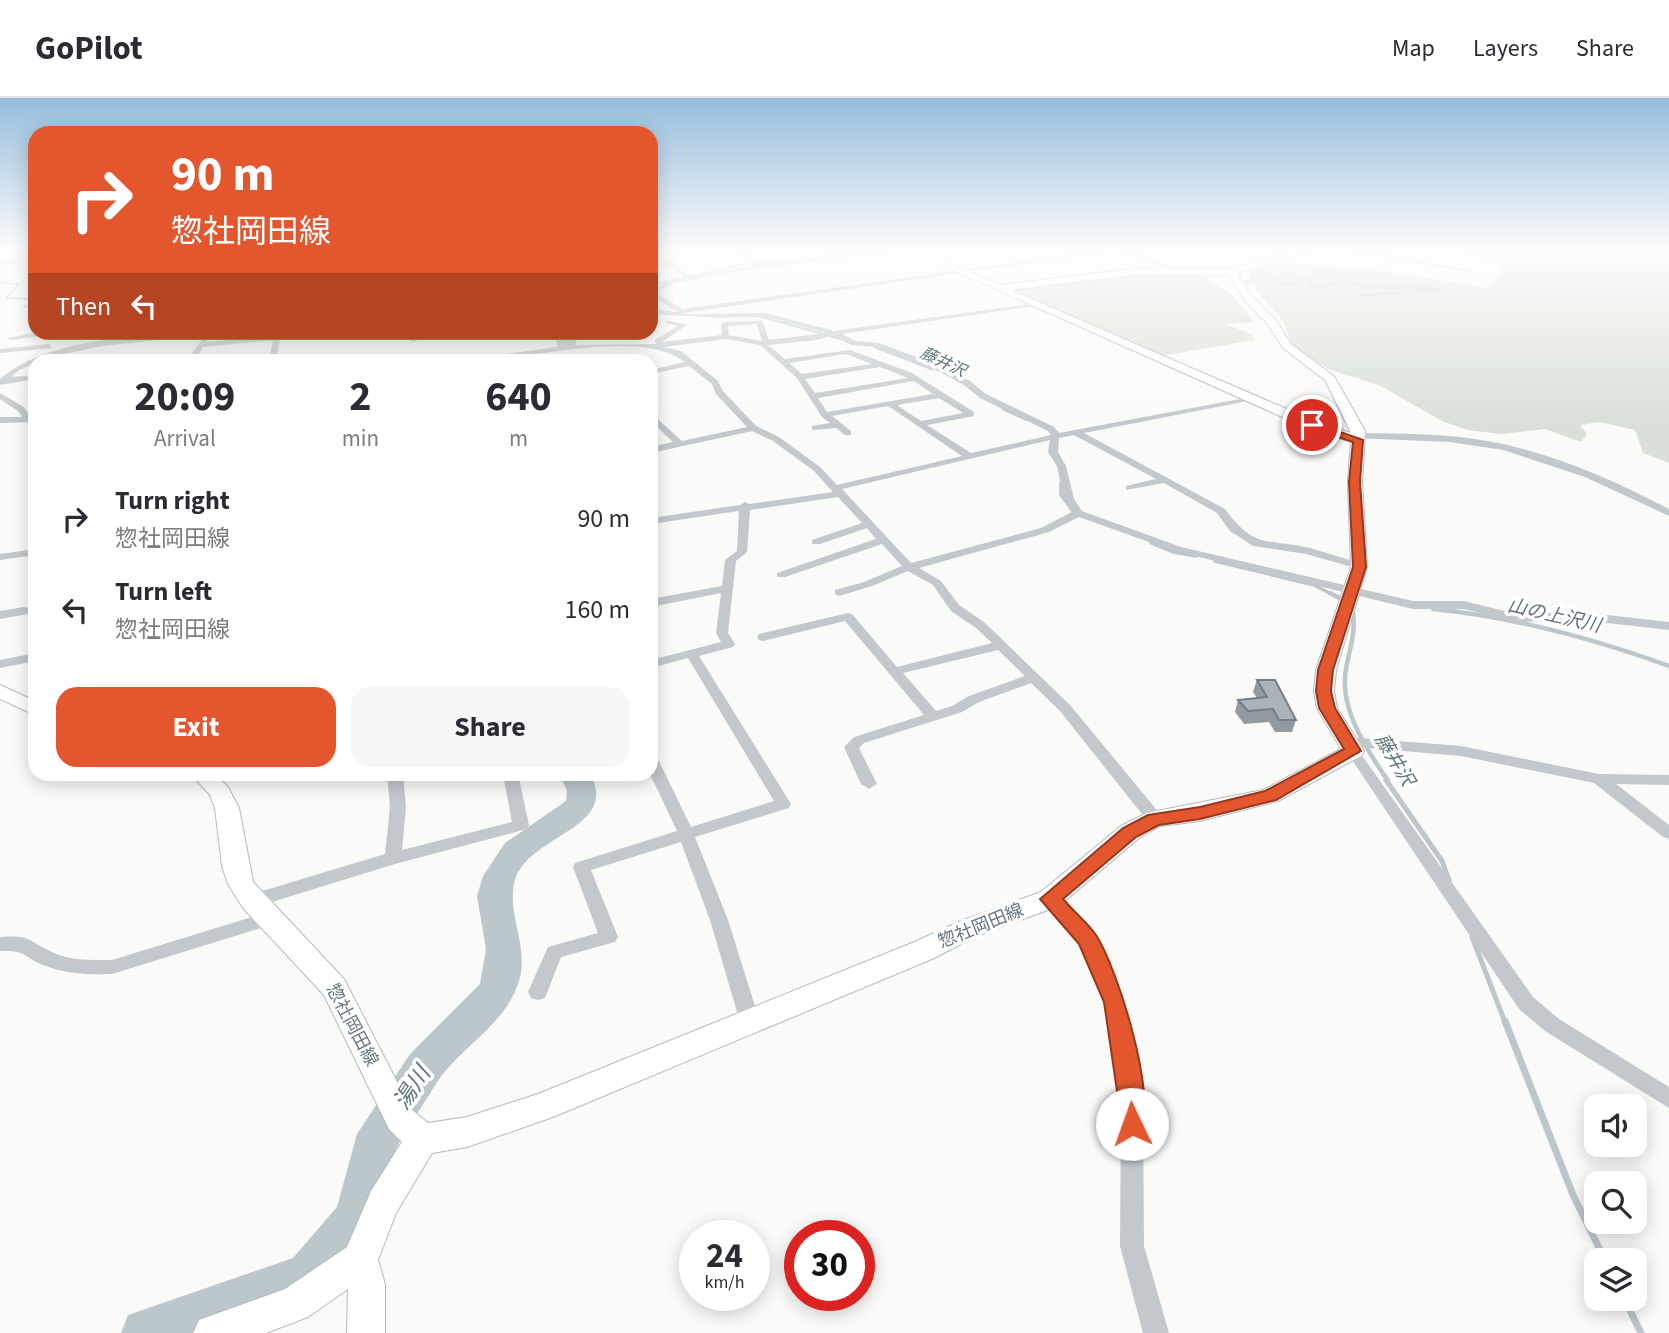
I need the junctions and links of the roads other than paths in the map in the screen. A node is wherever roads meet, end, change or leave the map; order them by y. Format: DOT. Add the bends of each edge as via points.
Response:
graph roads {
  1 [pos="678,309"];
  2 [pos="700,309"];
  3 [pos="1003,309"];
  4 [pos="1045,309"];
  5 [pos="1260,309"];
  6 [pos="658,312"];
  7 [pos="658,321"];
  8 [pos="831,334"];
  9 [pos="28,336"];
  10 [pos="726,337"];
  11 [pos="11,338"];
  12 [pos="806,339"];
  13 [pos="55,340"];
  14 [pos="139,340"];
  15 [pos="204,340"];
  16 [pos="238,340"];
  17 [pos="560,340"];
  18 [pos="574,340"];
  19 [pos="764,343"];
  20 [pos="201,345"];
  21 [pos="653,346"];
  22 [pos="574,347"];
  23 [pos="48,349"];
  24 [pos="561,349"];
  25 [pos="0,351"];
  26 [pos="39,354"];
  27 [pos="195,354"];
  28 [pos="524,354"];
  29 [pos="572,354"];
  30 [pos="829,355"];
  31 [pos="28,360"];
  32 [pos="781,362"];
  33 [pos="2,363"];
  34 [pos="690,363"];
  35 [pos="881,365"];
  36 [pos="10,370"];
  37 [pos="658,370"];
  38 [pos="800,377"];
  39 [pos="28,378"];
  40 [pos="914,379"];
  41 [pos="0,382"];
  42 [pos="0,395"];
  43 [pos="940,395"];
  44 [pos="813,396"];
  45 [pos="1253,398"];
  46 [pos="890,404"];
  47 [pos="825,415"];
  48 [pos="28,416"];
  49 [pos="28,419"];
  50 [pos="0,420"];
  51 [pos="658,423"];
  52 [pos="919,424"];
  53 [pos="836,425"];
  54 [pos="753,428"];
  55 [pos="815,428"];
  56 [pos="1075,432"];
  57 [pos="848,433"];
  58 [pos="1056,436"];
  59 [pos="1358,438"];
  60 [pos="679,443"];
  61 [pos="658,448"];
  62 [pos="970,457"];
  63 [pos="1165,480"];
  64 [pos="1129,488"];
  65 [pos="837,491"];
  66 [pos="745,505"];
  67 [pos="1669,513"];
  68 [pos="1075,514"];
  69 [pos="658,520"];
  70 [pos="869,524"];
  71 [pos="883,540"];
  72 [pos="816,542"];
  73 [pos="28,553"];
  74 [pos="0,557"];
  75 [pos="1359,566"];
  76 [pos="909,567"];
  77 [pos="781,575"];
  78 [pos="728,589"];
  79 [pos="1352,591"];
  80 [pos="839,592"];
  81 [pos="658,602"];
  82 [pos="24,611"];
  83 [pos="0,615"];
  84 [pos="1669,626"];
  85 [pos="763,637"];
  86 [pos="1001,645"];
  87 [pos="691,653"];
  88 [pos="28,658"];
  89 [pos="658,662"];
  90 [pos="0,664"];
  91 [pos="896,671"];
  92 [pos="1032,678"];
  93 [pos="0,691"];
  94 [pos="28,705"];
  95 [pos="933,717"];
  96 [pos="1350,747"];
  97 [pos="658,772"];
  98 [pos="1599,779"];
  99 [pos="1669,780"];
  100 [pos="209,781"];
  101 [pos="396,781"];
  102 [pos="512,781"];
  103 [pos="869,784"];
  104 [pos="1155,819"];
  105 [pos="687,832"];
  106 [pos="1669,833"];
  107 [pos="393,858"];
  108 [pos="1050,899"];
  109 [pos="260,910"];
  110 [pos="0,944"];
  111 [pos="538,992"];
  112 [pos="750,1022"];
  113 [pos="1669,1098"];
  114 [pos="422,1139"];
  115 [pos="360,1260"];
  116 [pos="212,1333"];
  117 [pos="366,1333"];
  118 [pos="1156,1333"];
  1 -- 2 [label="street"];
  3 -- 8 [label="street"];
  4 -- 45 [label="main road"];
  5 -- 59 [label="main road" via="1287,346 1330,378"];
  6 -- 8 [label="street" via="766,315"];
  7 -- 21 [label="street" via="684,325"];
  8 -- 12 [label="street"];
  8 -- 58 [label="street" via="943,370 983,396 1051,429"];
  9 -- 11 [label="street"];
  10 -- 19 [label="street"];
  10 -- 19 [label="street" via="723,324 760,322"];
  10 -- 21 [label="street"];
  12 -- 19 [label="street"];
  12 -- 30 [label="street"];
  13 -- 23 [label="street"];
  14 -- 23 [label="street"];
  15 -- 20 [label="street"];
  16 -- 20 [label="street"];
  17 -- 24 [label="street"];
  18 -- 22 [label="street"];
  19 -- 32 [label="street"];
  20 -- 27 [label="street"];
  21 -- 22 [label="street"];
  21 -- 34 [label="street" via="670,349"];
  22 -- 24 [label="street"];
  22 -- 29 [label="street"];
  23 -- 25 [label="street"];
  23 -- 26 [label="street"];
  24 -- 28 [label="street"];
  30 -- 32 [label="street"];
  30 -- 35 [label="street" via="846,352"];
  31 -- 36 [label="street"];
  32 -- 38 [label="street"];
  33 -- 36 [label="street"];
  34 -- 37 [label="street"];
  34 -- 54 [label="street" via="715,383"];
  35 -- 38 [label="street"];
  35 -- 40 [label="street"];
  36 -- 41 [label="street"];
  38 -- 44 [label="street"];
  39 -- 41 [label="street"];
  40 -- 43 [label="street"];
  40 -- 44 [label="street"];
  42 -- 48 [label="street"];
  43 -- 46 [label="street"];
  43 -- 52 [label="street" via="971,414"];
  44 -- 47 [label="street"];
  45 -- 56 [label="street"];
  45 -- 59 [label="main road" via="1312,425"];
  46 -- 47 [label="street"];
  46 -- 52 [label="street"];
  47 -- 53 [label="street"];
  49 -- 50 [label="street"];
  51 -- 60 [label="street"];
  52 -- 62 [label="street"];
  53 -- 55 [label="street"];
  53 -- 57 [label="street"];
  54 -- 60 [label="street"];
  54 -- 65 [label="street" via="817,469"];
  56 -- 58 [label="street"];
  56 -- 63 [label="street"];
  58 -- 62 [label="street"];
  58 -- 68 [label="street" via="1053,452 1062,461"];
  59 -- 67 [label="street" via="1412,437 1504,446 1616,486"];
  59 -- 75 [label="main road"];
  60 -- 61 [label="street"];
  62 -- 65 [label="street"];
  63 -- 64 [label="street"];
  63 -- 75 [label="street" via="1221,511 1234,529 1257,544 1307,551"];
  65 -- 66 [label="street" via="794,502"];
  65 -- 70 [label="street"];
  66 -- 69 [label="street"];
  66 -- 78 [label="street" via="742,552 731,560"];
  68 -- 76 [label="street" via="1045,530"];
  68 -- 79 [label="street" via="1178,549"];
  70 -- 71 [label="street"];
  70 -- 72 [label="street"];
  71 -- 76 [label="street"];
  71 -- 77 [label="street"];
  73 -- 74 [label="street"];
  75 -- 79 [label="main road"];
  76 -- 80 [label="street"];
  76 -- 86 [label="street" via="937,583 955,608"];
  78 -- 81 [label="street"];
  78 -- 87 [label="street" via="722,633 729,644"];
  79 -- 84 [label="street" via="1413,605 1464,605 1517,618 1581,616"];
  79 -- 96 [label="main road" via="1326,670 1324,691 1327,708"];
  82 -- 83 [label="street"];
  85 -- 91 [label="street" via="848,617"];
  86 -- 91 [label="street"];
  86 -- 92 [label="street"];
  87 -- 89 [label="street"];
  87 -- 105 [label="street" via="783,804"];
  88 -- 90 [label="street"];
  91 -- 95 [label="street"];
  92 -- 95 [label="street"];
  92 -- 104 [label="street" via="1065,708"];
  93 -- 94 [label="main road"];
  95 -- 103 [label="street" via="859,740 851,747"];
  96 -- 98 [label="street" via="1461,751"];
  96 -- 104 [label="main road, 惣社岡田線" via="1270,796"];
  96 -- 113 [label="street" via="1526,1003 1552,1025"];
  97 -- 105 [label="street"];
  98 -- 99 [label="street"];
  98 -- 106 [label="street"];
  100 -- 109 [label="main road, 惣社岡田線" via="227,808 235,866"];
  101 -- 107 [label="street"];
  102 -- 107 [label="street" via="521,825"];
  104 -- 108 [label="main road, 惣社岡田線" via="1130,832"];
  105 -- 111 [label="street" via="582,867 609,937 554,952"];
  105 -- 112 [label="street" via="728,940"];
  107 -- 109 [label="street"];
  108 -- 112 [label="main road, 惣社岡田線" via="970,928"];
  108 -- 118 [label="street" via="1088,939 1115,1002 1132,1100 1132,1246"];
  109 -- 110 [label="street" via="112,967 89,968 49,960 22,943"];
  109 -- 114 [label="main road, 惣社岡田線" via="334,987 400,1119"];
  112 -- 114 [label="main road, 惣社岡田線" via="541,1107 467,1132"];
  114 -- 115 [label="main road" via="383,1203"];
  115 -- 116 [label="main road" via="295,1304"];
  115 -- 117 [label="main road" via="366,1284"];
}
